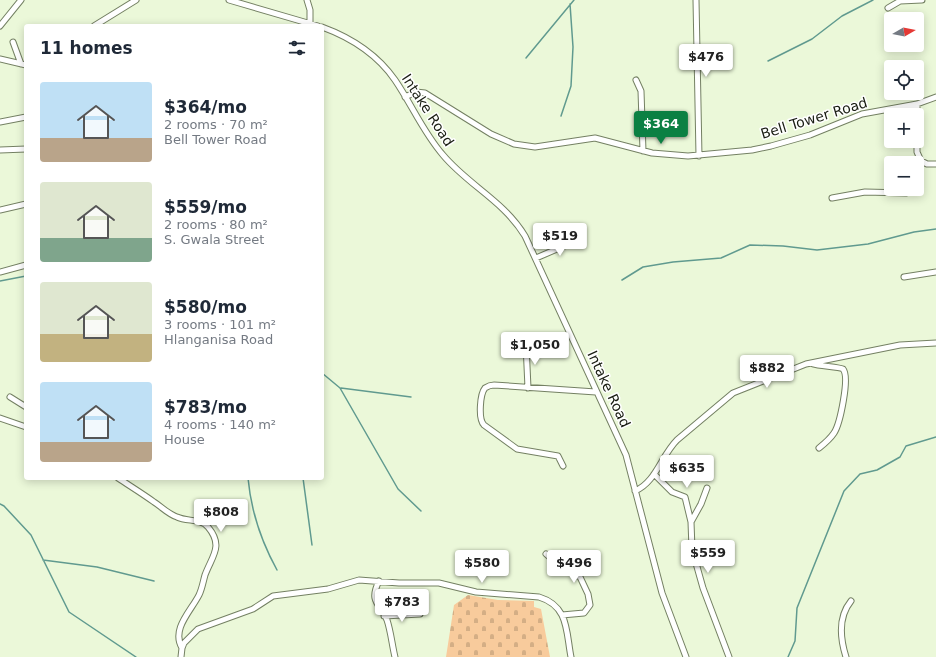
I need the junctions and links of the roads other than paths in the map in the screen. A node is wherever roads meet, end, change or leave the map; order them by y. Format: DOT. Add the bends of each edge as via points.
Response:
graph roads {
  1 [pos="21,0"];
  2 [pos="229,0"];
  3 [pos="307,0"];
  4 [pos="696,0"];
  5 [pos="922,0"];
  6 [pos="133,1"];
  7 [pos="888,8"];
  8 [pos="310,23"];
  9 [pos="97,24"];
  10 [pos="0,26"];
  11 [pos="324,29"];
  12 [pos="13,42"];
  13 [pos="0,59"];
  14 [pos="23,64"];
  15 [pos="636,80"];
  16 [pos="405,97"];
  17 [pos="936,97"];
  18 [pos="917,104"];
  19 [pos="917,108"];
  20 [pos="24,117"];
  21 [pos="0,122"];
  22 [pos="24,149"];
  23 [pos="0,150"];
  24 [pos="643,151"];
  25 [pos="698,156"];
  26 [pos="924,162"];
  27 [pos="936,164"];
  28 [pos="884,192"];
  29 [pos="832,198"];
  30 [pos="24,204"];
  31 [pos="2,209"];
  32 [pos="570,239"];
  33 [pos="536,258"];
  34 [pos="24,266"];
  35 [pos="0,272"];
  36 [pos="936,272"];
  37 [pos="904,277"];
  38 [pos="936,343"];
  39 [pos="526,344"];
  40 [pos="812,363"];
  41 [pos="528,388"];
  42 [pos="596,392"];
  43 [pos="10,397"];
  44 [pos="24,406"];
  45 [pos="0,418"];
  46 [pos="24,426"];
  47 [pos="819,448"];
  48 [pos="563,466"];
  49 [pos="654,474"];
  50 [pos="121,480"];
  51 [pos="707,488"];
  52 [pos="635,491"];
  53 [pos="691,522"];
  54 [pos="546,554"];
  55 [pos="378,581"];
  56 [pos="851,601"];
  57 [pos="420,614"];
  58 [pos="562,615"];
  59 [pos="384,616"];
  60 [pos="182,648"];
  61 [pos="181,657"];
  62 [pos="395,657"];
  63 [pos="571,657"];
  64 [pos="686,657"];
  65 [pos="729,657"];
  66 [pos="846,657"];
  1 -- 10 [label="street"];
  2 -- 8 [label="street"];
  3 -- 8 [label="street"];
  4 -- 25 [label="street"];
  5 -- 7 [label="street" via="900,1"];
  6 -- 9 [label="street"];
  11 -- 16 [label="street, Intake Road" via="354,41 373,56 395,80"];
  12 -- 14 [label="street"];
  13 -- 14 [label="street"];
  15 -- 24 [label="street" via="641,91"];
  16 -- 24 [label="street, Bell Tower Road" via="416,92 425,93 491,134 514,144 535,147 595,138"];
  16 -- 33 [label="street, Intake Road" via="443,156 505,209 523,232"];
  17 -- 18 [label="street, Bell Tower Road"];
  18 -- 19 [label="street"];
  18 -- 25 [label="street, Bell Tower Road" via="862,114 810,135 771,146"];
  20 -- 21 [label="street"];
  22 -- 23 [label="street"];
  24 -- 25 [label="street, Bell Tower Road"];
  26 -- 27 [label="street"];
  28 -- 29 [label="street" via="864,192"];
  30 -- 31 [label="street"];
  32 -- 33 [label="street" via="564,246"];
  33 -- 42 [label="street, Intake Road"];
  34 -- 35 [label="street"];
  36 -- 37 [label="street"];
  38 -- 40 [label="street" via="900,345"];
  39 -- 41 [label="street"];
  40 -- 47 [label="street" via="824,367 839,367 845,376 842,410 837,426 831,438"];
  40 -- 49 [label="street" via="728,397 670,447"];
  41 -- 42 [label="street"];
  41 -- 48 [label="street" via="494,385 487,387 483,392 480,420 517,449 554,454"];
  42 -- 52 [label="street, Intake Road" via="626,455"];
  43 -- 44 [label="street"];
  45 -- 46 [label="street"];
  49 -- 52 [label="street" via="645,486"];
  49 -- 53 [label="street" via="672,492 685,497"];
  50 -- 60 [label="street" via="171,515 187,521 202,522 208,526 215,539 214,556 201,590 180,627 179,641"];
  51 -- 53 [label="street"];
  52 -- 64 [label="street, Intake Road" via="662,593"];
  53 -- 65 [label="street" via="693,555"];
  54 -- 58 [label="street" via="564,570 577,575 588,594 590,605 584,613"];
  55 -- 58 [label="street" via="439,583 476,592 539,597 552,603"];
  55 -- 59 [label="street" via="375,595 377,606"];
  55 -- 60 [label="street" via="359,580 328,589 273,596 253,609 198,629"];
  56 -- 66 [label="street" via="843,615 841,628"];
  57 -- 59 [label="street"];
  58 -- 63 [label="street"];
  59 -- 62 [label="street"];
  60 -- 61 [label="street"];
}
